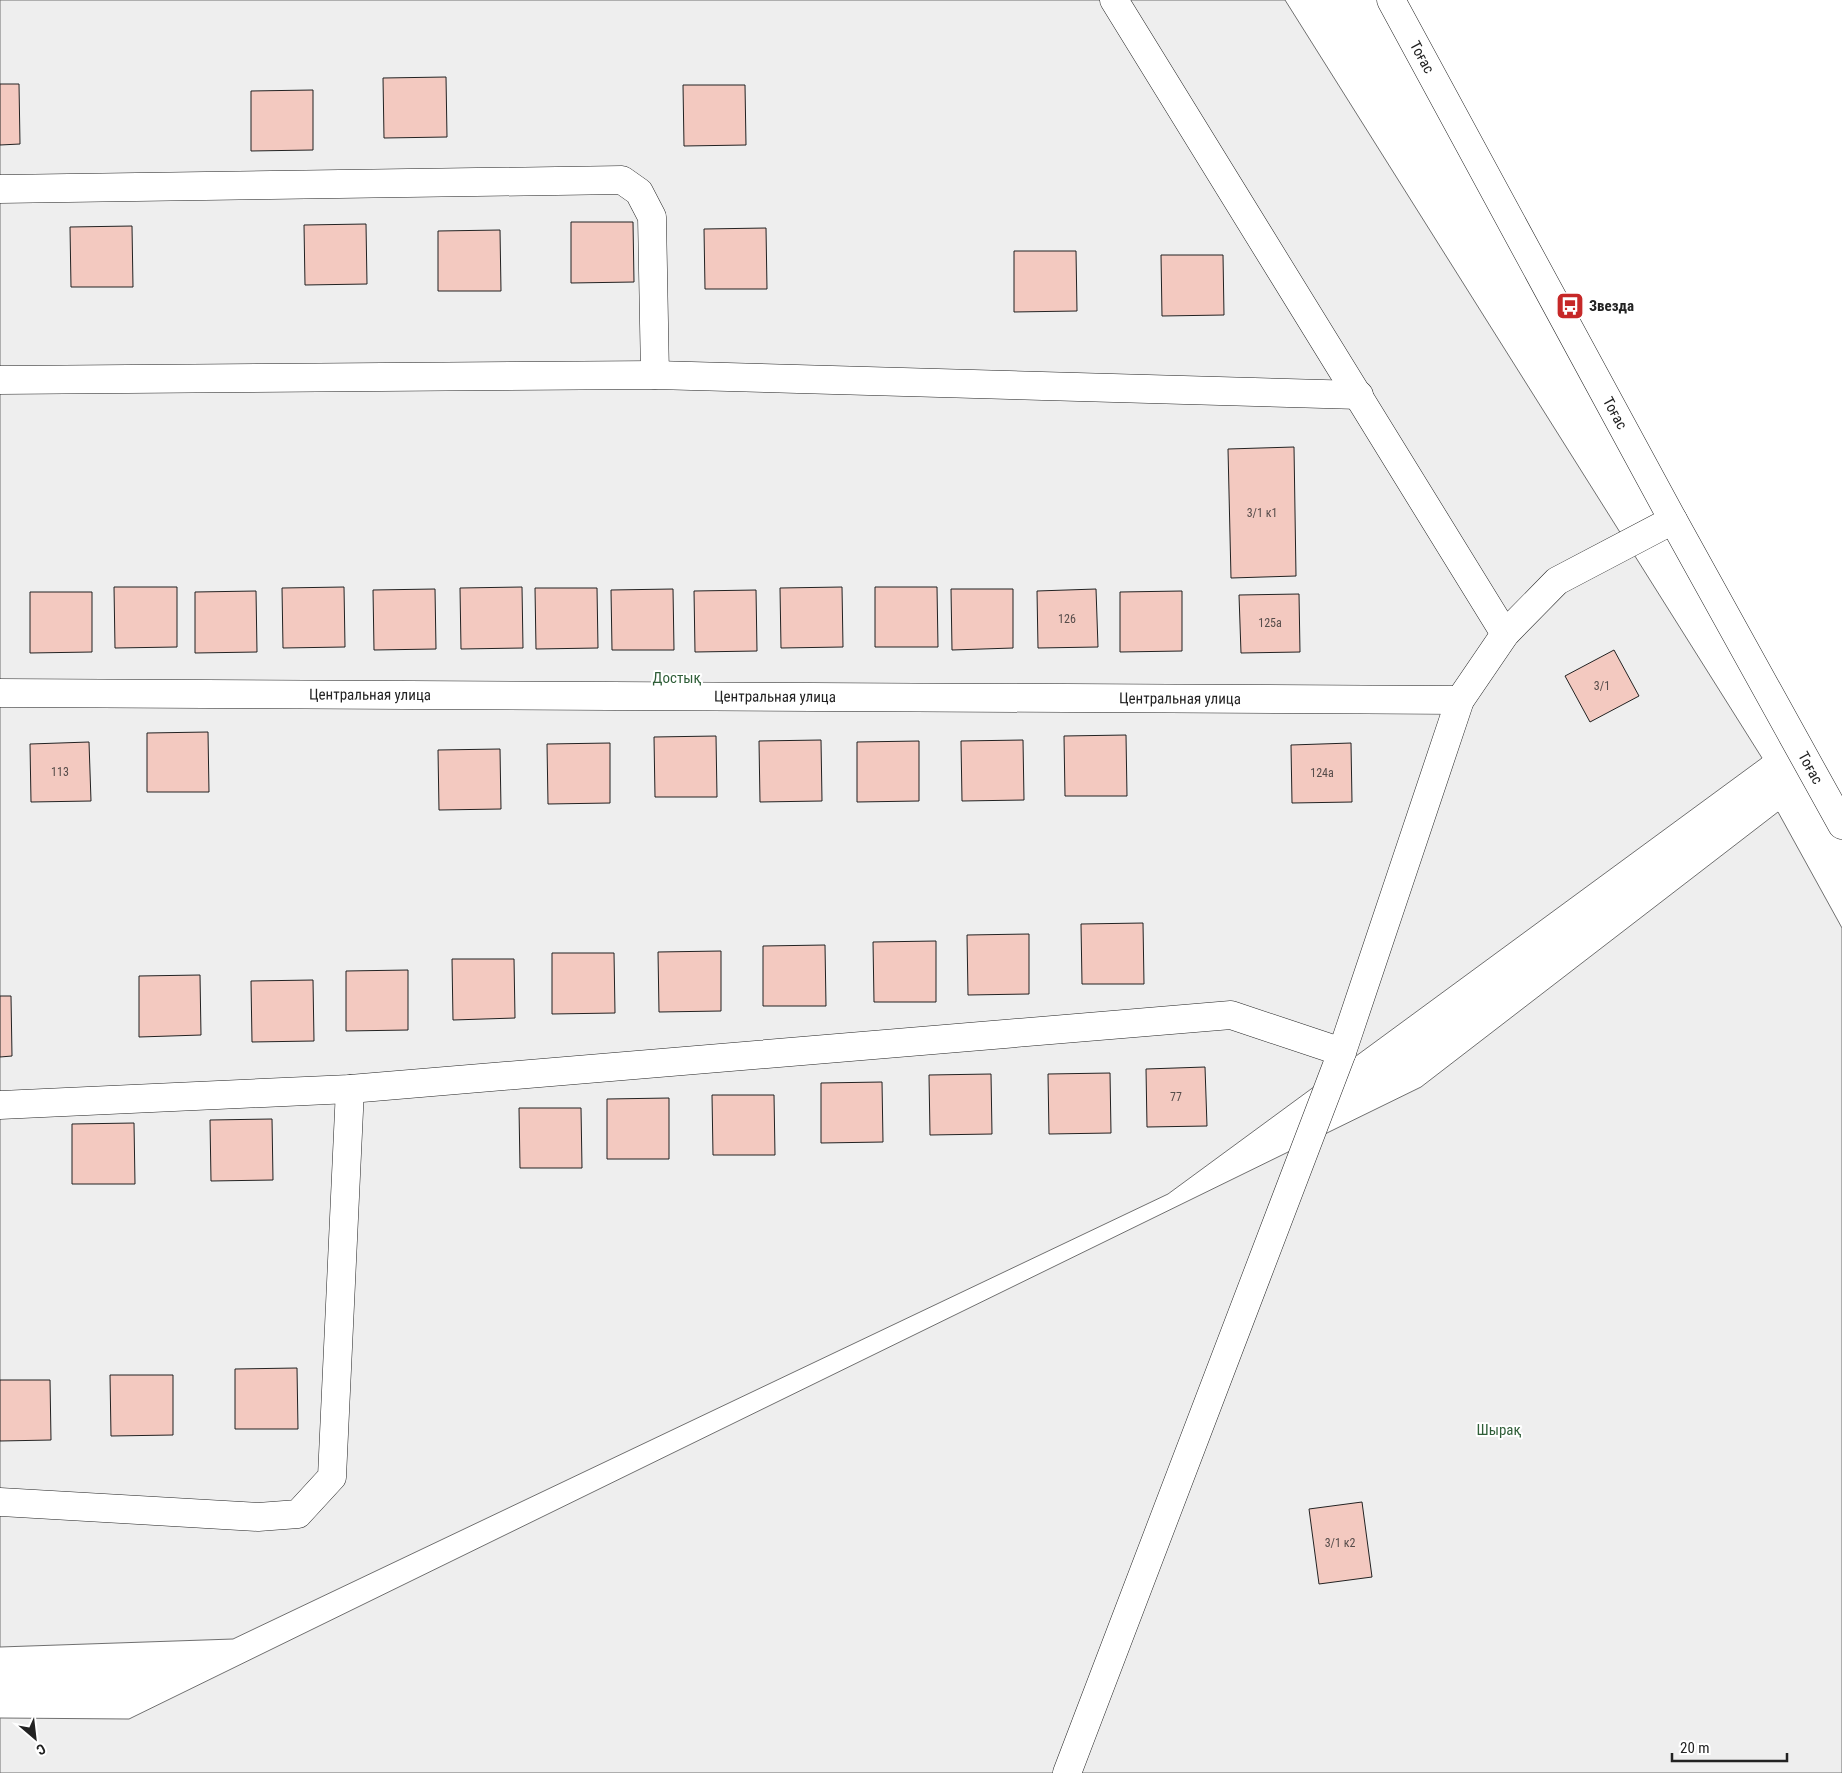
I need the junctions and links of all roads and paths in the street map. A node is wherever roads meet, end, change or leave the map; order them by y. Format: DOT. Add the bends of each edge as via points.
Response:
graph roads {
  1 [pos="1114,0"];
  2 [pos="1391,0"];
  3 [pos="0,189"];
  4 [pos="655,376"];
  5 [pos="0,380"];
  6 [pos="1359,395"];
  7 [pos="1673,520"];
  8 [pos="1505,634"];
  9 [pos="0,693"];
  10 [pos="1460,700"];
  11 [pos="1842,825"];
  12 [pos="1342,1052"];
  13 [pos="350,1089"];
  14 [pos="0,1105"];
  15 [pos="0,1502"];
  16 [pos="1067,1773"];
  1 -- 6 [label="main road"];
  2 -- 7 [label="main road, Тоғас"];
  3 -- 4 [label="main road" via="622,180 639,192 652,217"];
  4 -- 5 [label="main road"];
  4 -- 6 [label="main road"];
  6 -- 8 [label="main road"];
  7 -- 8 [label="main road" via="1557,581"];
  7 -- 11 [label="main road, Тоғас"];
  8 -- 10 [label="main road"];
  9 -- 10 [label="main road, Центральная улица"];
  10 -- 12 [label="main road"];
  12 -- 13 [label="main road" via="1230,1014"];
  12 -- 16 [label="main road"];
  13 -- 14 [label="main road"];
  13 -- 15 [label="main road" via="332,1477 298,1514 258,1517"];
}
